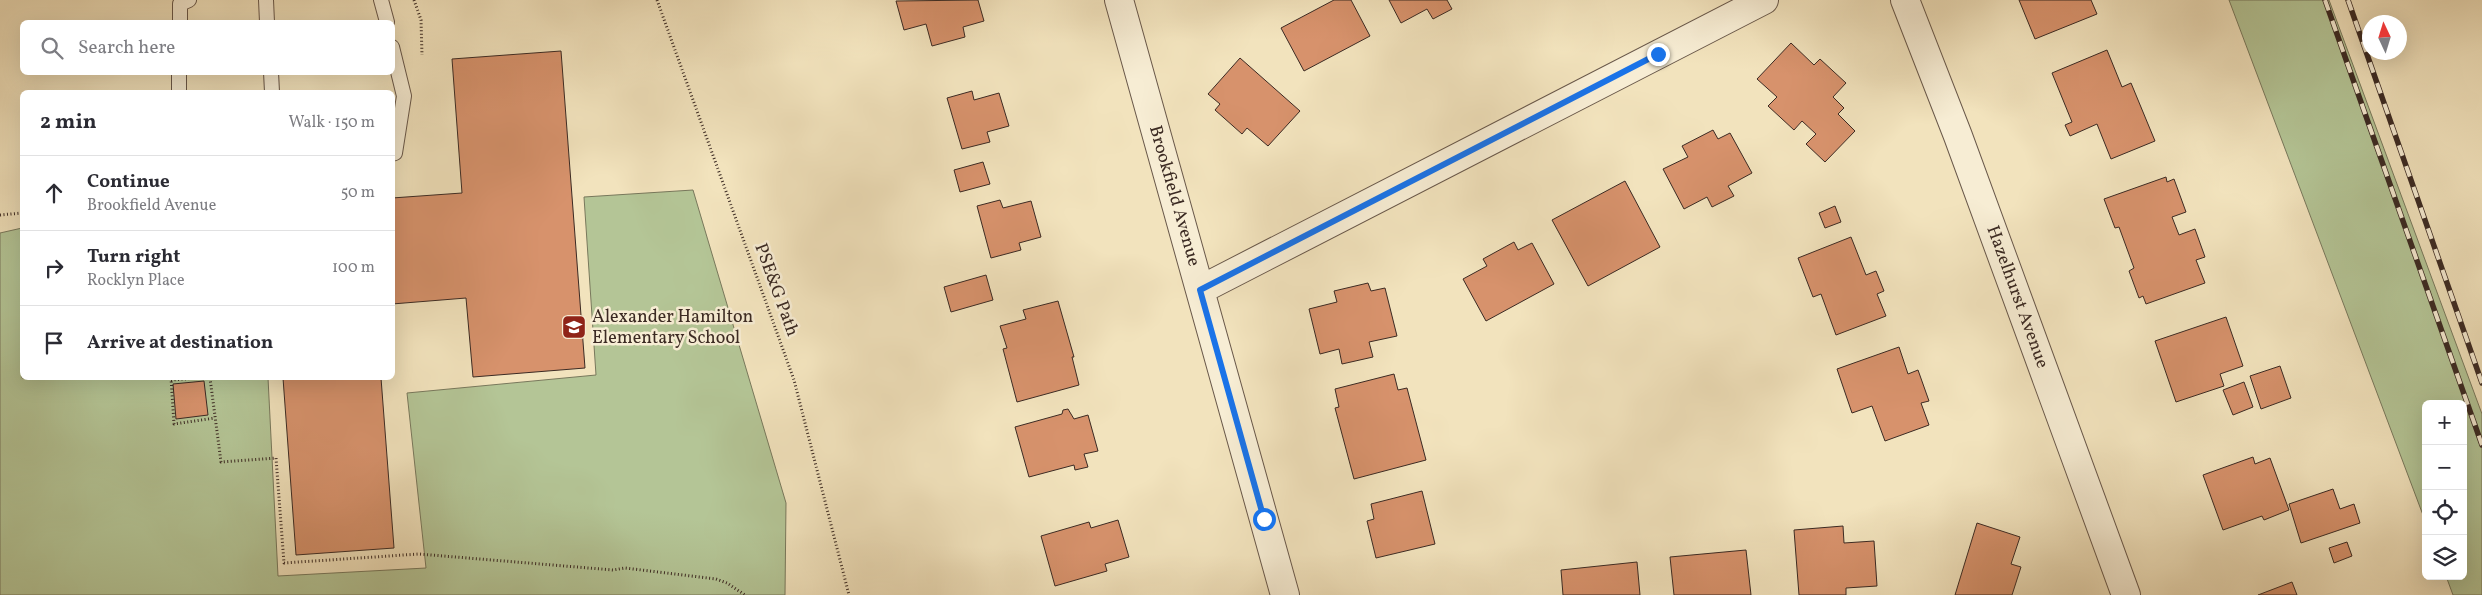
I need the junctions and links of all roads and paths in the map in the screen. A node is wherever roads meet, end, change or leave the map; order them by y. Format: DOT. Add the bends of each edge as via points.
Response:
graph roads {
  1 [pos="189,0"];
  2 [pos="266,0"];
  3 [pos="381,0"];
  4 [pos="657,0"];
  5 [pos="1119,0"];
  6 [pos="1764,0"];
  7 [pos="1905,0"];
  8 [pos="180,20"];
  9 [pos="267,20"];
  10 [pos="386,20"];
  11 [pos="395,58"];
  12 [pos="179,75"];
  13 [pos="271,75"];
  14 [pos="179,90"];
  15 [pos="272,90"];
  16 [pos="395,153"];
  17 [pos="20,213"];
  18 [pos="0,215"];
  19 [pos="1200,290"];
  20 [pos="171,380"];
  21 [pos="210,380"];
  22 [pos="215,418"];
  23 [pos="745,595"];
  24 [pos="849,595"];
  25 [pos="1285,595"];
  26 [pos="2126,595"];
  1 -- 8 [label="lane" via="180,4"];
  2 -- 9 [label="lane"];
  3 -- 10 [label="lane"];
  4 -- 24 [label="path, PSE&G Path" via="794,380"];
  5 -- 19 [label="street, Brookfield Avenue"];
  6 -- 19 [label="street"];
  7 -- 26 [label="street, Hazelhurst Avenue"];
  11 -- 16 [label="lane" via="404,96"];
  12 -- 14 [label="lane"];
  13 -- 15 [label="lane"];
  17 -- 18 [label="path"];
  19 -- 25 [label="street, Brookfield Avenue"];
  20 -- 22 [label="path" via="174,424"];
  21 -- 22 [label="path"];
  22 -- 23 [label="path" via="221,462 276,458 284,563 431,554 613,570 625,568 716,579"];
}
